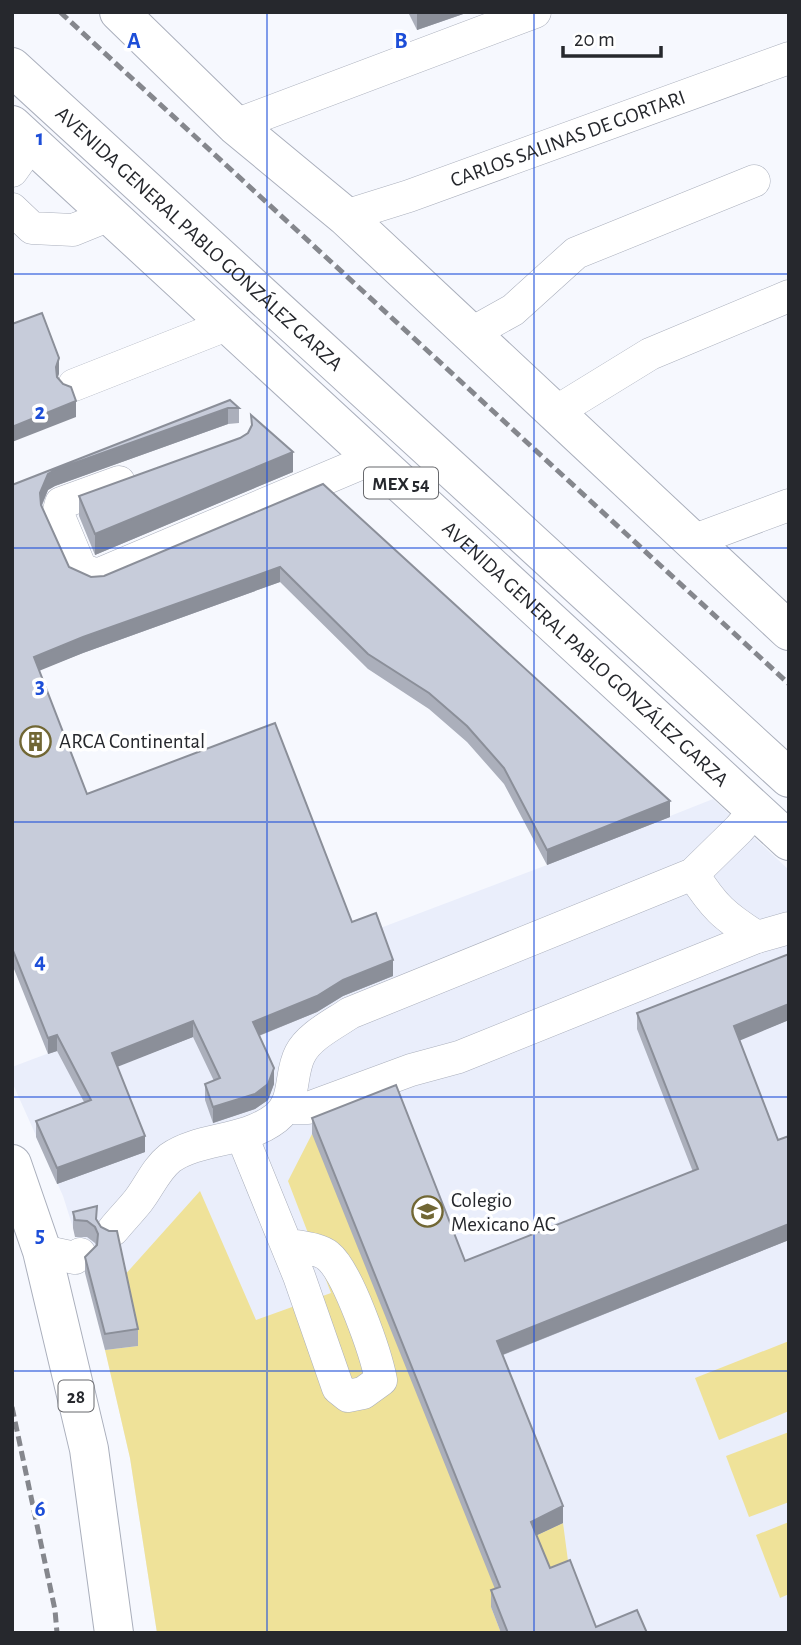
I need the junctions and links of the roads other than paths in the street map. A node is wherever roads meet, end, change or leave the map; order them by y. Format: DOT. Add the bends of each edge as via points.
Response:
graph roads {
  1 [pos="119,12"];
  2 [pos="535,12"];
  3 [pos="789,58"];
  4 [pos="12,66"];
  5 [pos="235,125"];
  6 [pos="19,146"];
  7 [pos="754,181"];
  8 [pos="12,209"];
  9 [pos="110,215"];
  10 [pos="345,216"];
  11 [pos="789,296"];
  12 [pos="229,324"];
  13 [pos="470,334"];
  14 [pos="74,385"];
  15 [pos="554,413"];
  16 [pos="374,458"];
  17 [pos="148,472"];
  18 [pos="789,505"];
  19 [pos="692,541"];
  20 [pos="789,631"];
  21 [pos="789,778"];
  22 [pos="755,810"];
  23 [pos="789,841"];
  24 [pos="693,874"];
  25 [pos="789,928"];
  26 [pos="757,937"];
  27 [pos="286,1108"];
  28 [pos="242,1136"];
  29 [pos="12,1164"];
  30 [pos="113,1230"];
  31 [pos="286,1244"];
  32 [pos="42,1251"];
  33 [pos="80,1254"];
  34 [pos="114,1633"];
  1 -- 5 [label="main road"];
  2 -- 5 [label="street"];
  3 -- 10 [label="street, CARLOS SALINAS DE GORTARI"];
  4 -- 21 [label="main road, AVENIDA GENERAL PABLO GONZÁLEZ GARZA / MEX 54"];
  5 -- 10 [label="main road"];
  6 -- 9 [label="main road, AVENIDA GENERAL PABLO GONZÁLEZ GARZA / MEX 54"];
  7 -- 13 [label="street" via="576,253 513,310"];
  8 -- 9 [label="street" via="32,228 74,230"];
  9 -- 12 [label="main road, AVENIDA GENERAL PABLO GONZÁLEZ GARZA / MEX 54"];
  10 -- 13 [label="main road"];
  11 -- 15 [label="street" via="650,354"];
  12 -- 14 [label="street"];
  12 -- 16 [label="main road, AVENIDA GENERAL PABLO GONZÁLEZ GARZA / MEX 54"];
  13 -- 15 [label="main road"];
  15 -- 19 [label="main road"];
  16 -- 17 [label="street" via="97,575 81,569 58,514 61,503"];
  16 -- 22 [label="main road, AVENIDA GENERAL PABLO GONZÁLEZ GARZA / MEX 54"];
  18 -- 19 [label="street"];
  19 -- 20 [label="main road"];
  22 -- 23 [label="main road, AVENIDA GENERAL PABLO GONZÁLEZ GARZA / MEX 54"];
  22 -- 24 [label="street"];
  24 -- 26 [label="street" via="724,915"];
  24 -- 27 [label="street" via="349,1013 299,1054"];
  25 -- 26 [label="street"];
  26 -- 27 [label="street" via="459,1057 308,1108"];
  27 -- 28 [label="street"];
  28 -- 30 [label="street" via="171,1158"];
  28 -- 31 [label="street"];
  29 -- 32 [label="main road, 28"];
  32 -- 33 [label="street" via="75,1258"];
  32 -- 34 [label="main road, 28" via="89,1449"];
}
